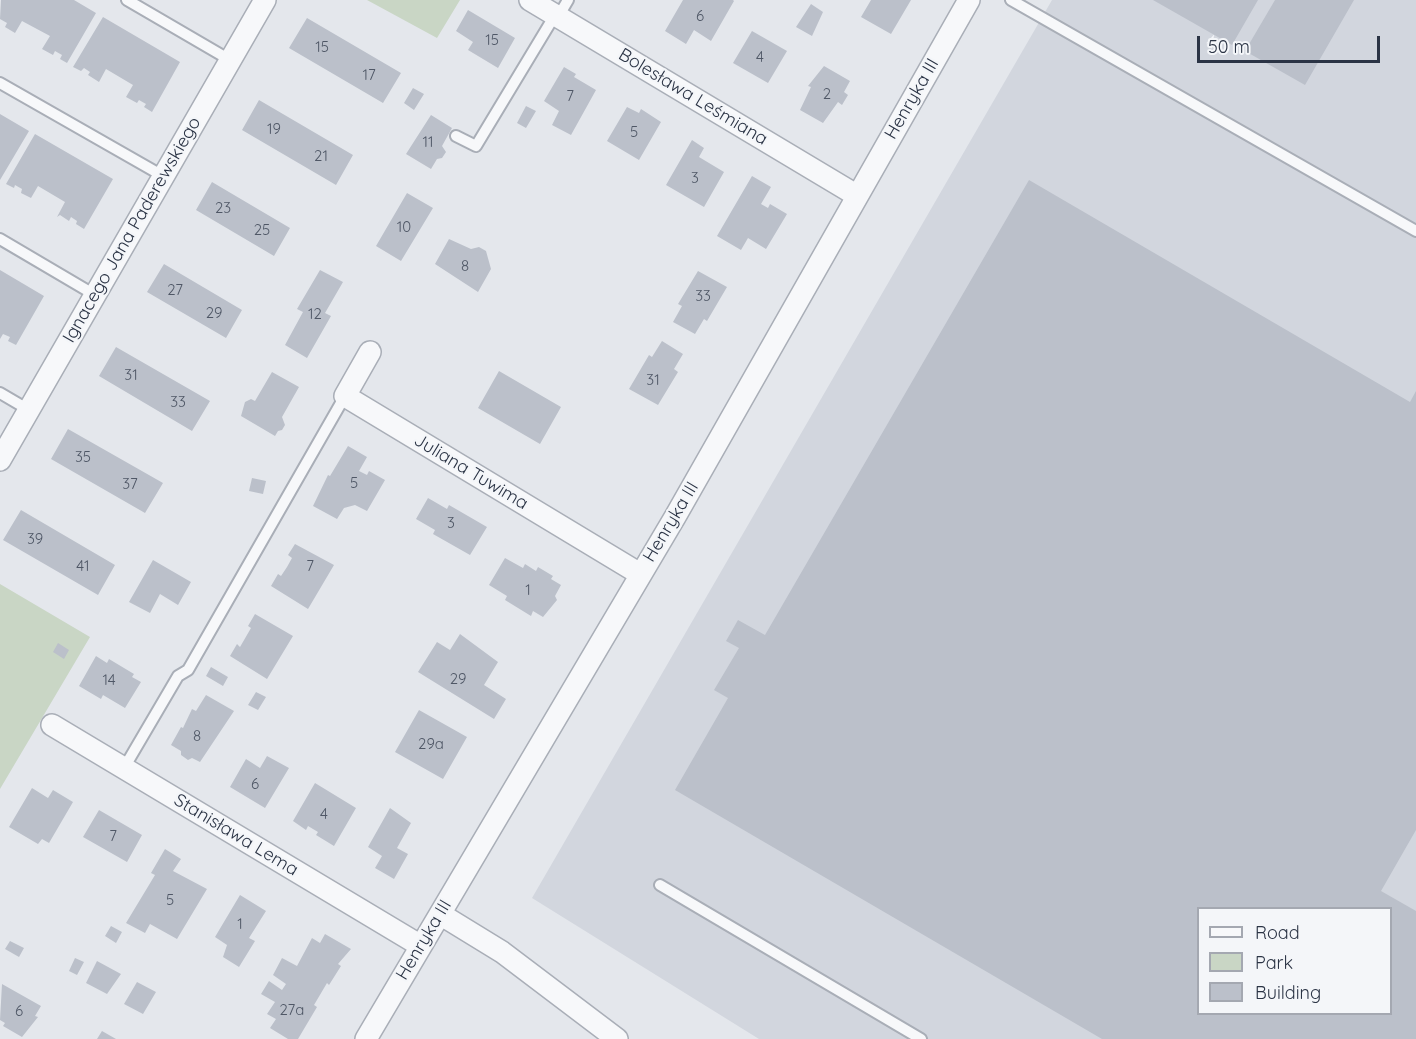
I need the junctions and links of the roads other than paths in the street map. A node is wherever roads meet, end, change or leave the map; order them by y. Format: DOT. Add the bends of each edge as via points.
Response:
graph roads {
  1 [pos="127,0"];
  2 [pos="265,0"];
  3 [pos="530,0"];
  4 [pos="969,0"];
  5 [pos="1011,0"];
  6 [pos="560,11"];
  7 [pos="230,60"];
  8 [pos="0,83"];
  9 [pos="456,136"];
  10 [pos="163,177"];
  11 [pos="856,195"];
  12 [pos="1416,231"];
  13 [pos="0,239"];
  14 [pos="95,295"];
  15 [pos="370,352"];
  16 [pos="0,393"];
  17 [pos="345,396"];
  18 [pos="29,410"];
  19 [pos="0,460"];
  20 [pos="640,574"];
  21 [pos="52,725"];
  22 [pos="124,768"];
  23 [pos="660,885"];
  24 [pos="440,914"];
  25 [pos="421,946"];
  26 [pos="366,1039"];
  27 [pos="617,1039"];
  28 [pos="921,1039"];
  1 -- 7 [label="lane"];
  2 -- 7 [label="street, Ignacego Jana Paderewskiego"];
  3 -- 6 [label="street, Bolesława Leśmiana"];
  4 -- 11 [label="street, Henryka III"];
  5 -- 12 [label="lane"];
  6 -- 9 [label="lane" via="476,146"];
  6 -- 11 [label="street, Bolesława Leśmiana"];
  7 -- 10 [label="street, Ignacego Jana Paderewskiego"];
  8 -- 10 [label="lane"];
  10 -- 14 [label="street, Ignacego Jana Paderewskiego"];
  11 -- 20 [label="street, Henryka III"];
  13 -- 14 [label="lane"];
  14 -- 18 [label="street, Ignacego Jana Paderewskiego"];
  15 -- 17 [label="street"];
  16 -- 18 [label="lane"];
  17 -- 20 [label="street, Juliana Tuwima"];
  17 -- 22 [label="lane" via="188,670 178,676"];
  18 -- 19 [label="street, Ignacego Jana Paderewskiego"];
  20 -- 24 [label="street, Henryka III"];
  21 -- 22 [label="street, Stanisława Lema"];
  22 -- 25 [label="street, Stanisława Lema"];
  23 -- 28 [label="lane"];
  24 -- 25 [label="street, Henryka III"];
  24 -- 27 [label="street" via="502,952"];
  25 -- 26 [label="street, Henryka III"];
}
